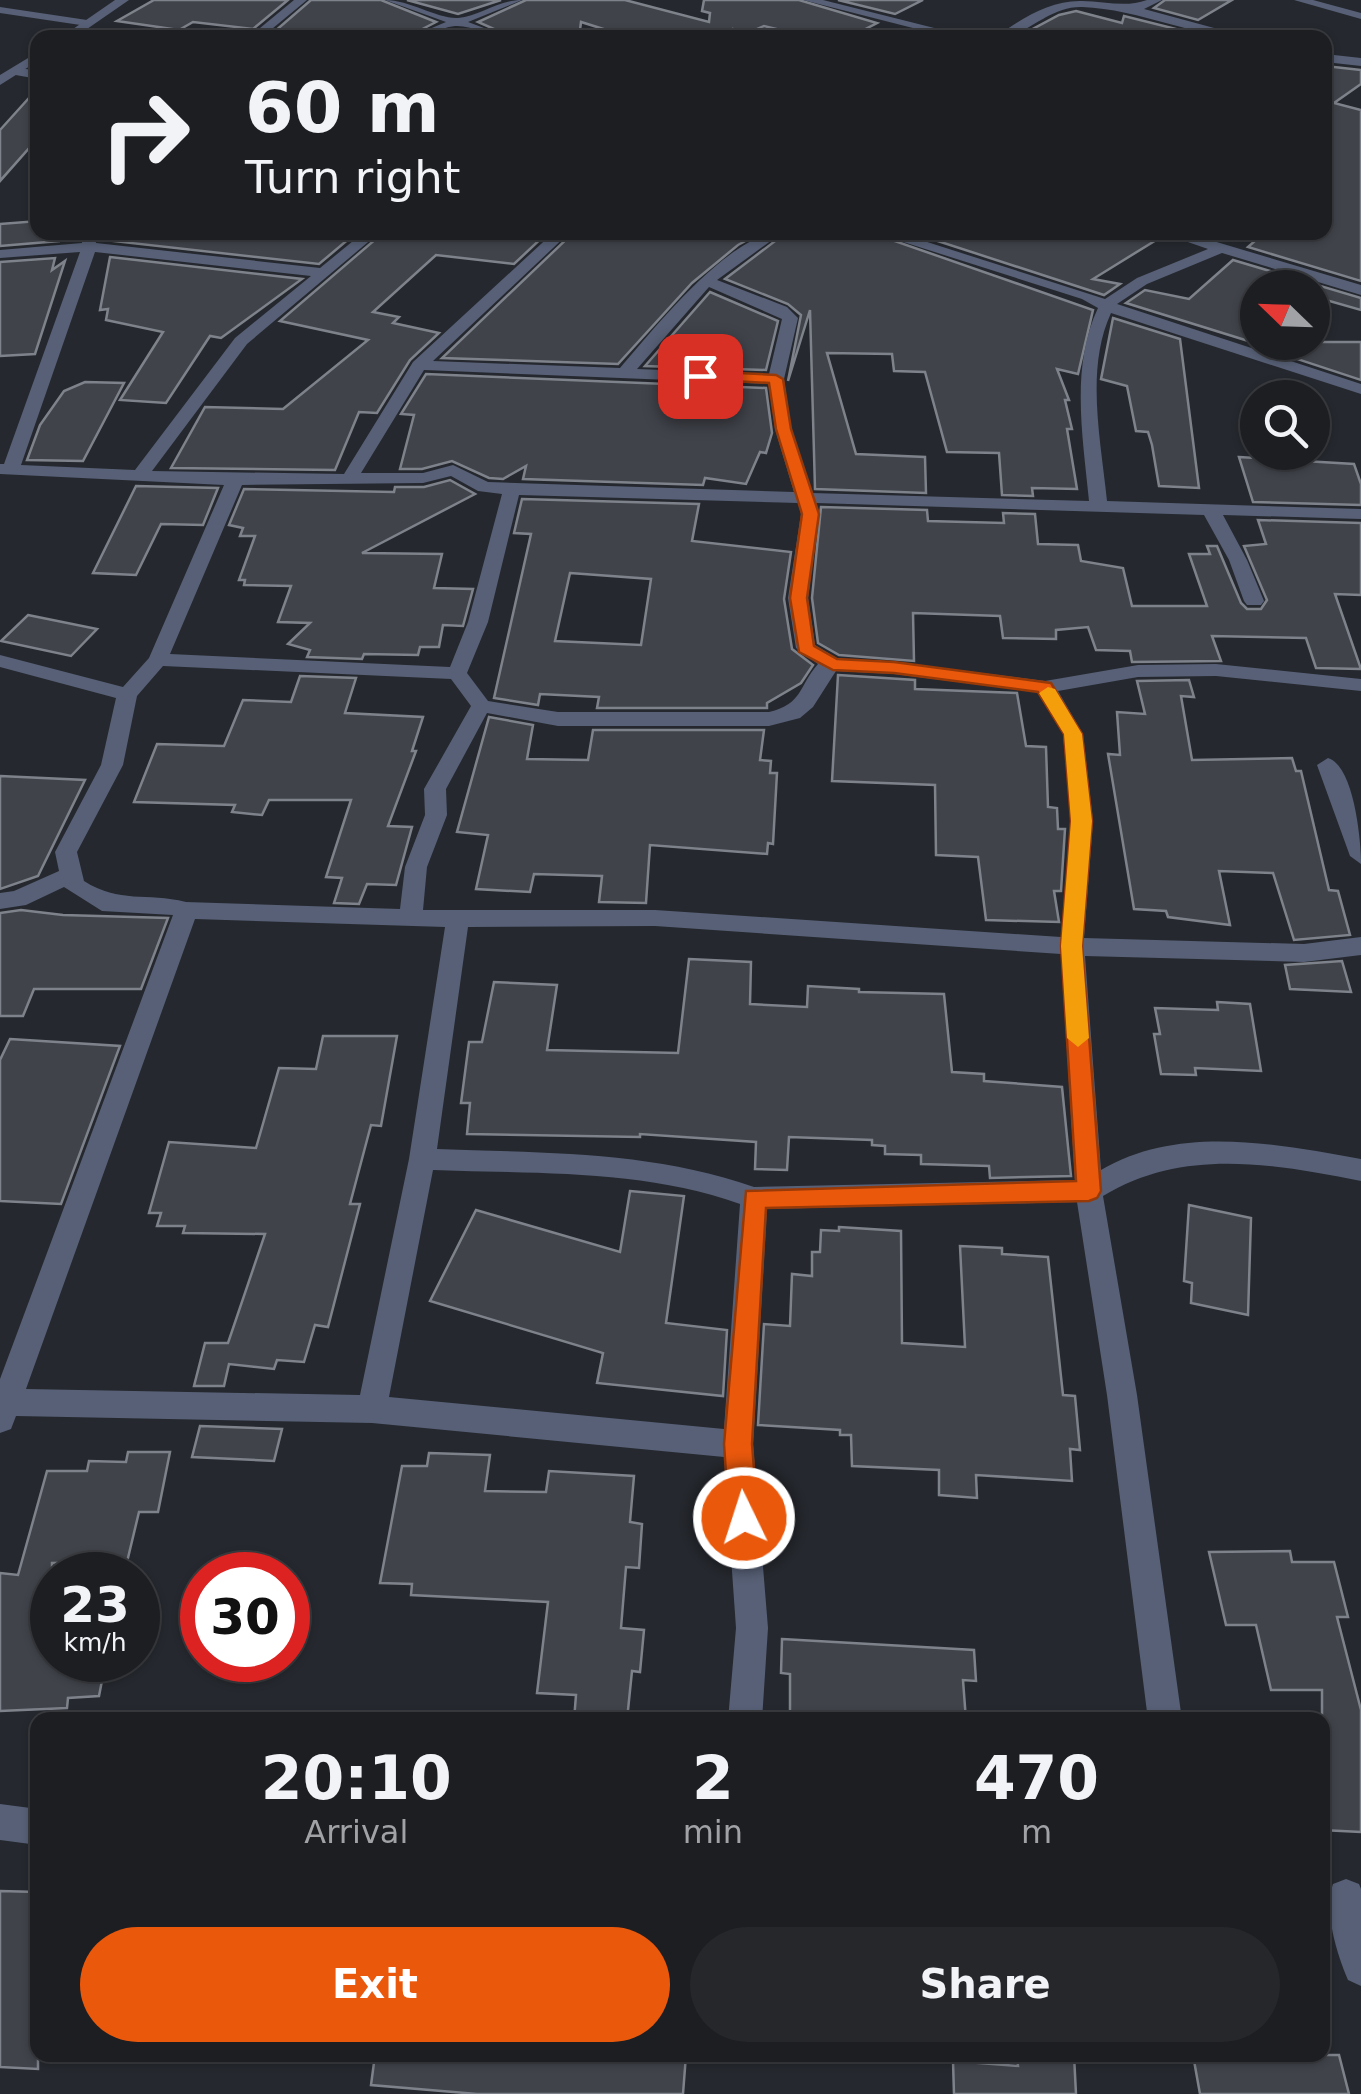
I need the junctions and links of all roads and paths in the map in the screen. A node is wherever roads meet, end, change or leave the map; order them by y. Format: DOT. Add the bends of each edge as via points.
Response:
graph roads {
  1 [pos="16,0"];
  2 [pos="123,0"];
  3 [pos="301,0"];
  4 [pos="391,0"];
  5 [pos="516,0"];
  6 [pos="809,0"];
  7 [pos="882,0"];
  8 [pos="1156,0"];
  9 [pos="1300,0"];
  10 [pos="1068,2"];
  11 [pos="837,8"];
  12 [pos="0,9"];
  13 [pos="1136,10"];
  14 [pos="1361,16"];
  15 [pos="455,22"];
  16 [pos="87,23"];
  17 [pos="77,30"];
  18 [pos="262,30"];
  19 [pos="434,30"];
  20 [pos="480,30"];
  21 [pos="934,30"];
  22 [pos="1013,30"];
  23 [pos="1192,30"];
  24 [pos="1332,59"];
  25 [pos="30,60"];
  26 [pos="1361,62"];
  27 [pos="14,71"];
  28 [pos="30,73"];
  29 [pos="0,82"];
  30 [pos="88,240"];
  31 [pos="363,240"];
  32 [pos="553,240"];
  33 [pos="765,240"];
  34 [pos="906,240"];
  35 [pos="1192,240"];
  36 [pos="1221,249"];
  37 [pos="0,254"];
  38 [pos="323,273"];
  39 [pos="706,281"];
  40 [pos="1361,290"];
  41 [pos="1106,306"];
  42 [pos="419,365"];
  43 [pos="624,372"];
  44 [pos="776,379"];
  45 [pos="1361,389"];
  46 [pos="6,469"];
  47 [pos="140,474"];
  48 [pos="348,479"];
  49 [pos="235,480"];
  50 [pos="512,488"];
  51 [pos="807,498"];
  52 [pos="1098,504"];
  53 [pos="1209,507"];
  54 [pos="1361,514"];
  55 [pos="1254,601"];
  56 [pos="0,660"];
  57 [pos="158,660"];
  58 [pos="833,665"];
  59 [pos="457,674"];
  60 [pos="1361,685"];
  61 [pos="1045,687"];
  62 [pos="127,694"];
  63 [pos="481,706"];
  64 [pos="1328,765"];
  65 [pos="1361,856"];
  66 [pos="72,876"];
  67 [pos="0,901"];
  68 [pos="186,910"];
  69 [pos="411,914"];
  70 [pos="458,918"];
  71 [pos="1072,946"];
  72 [pos="1361,946"];
  73 [pos="422,1159"];
  74 [pos="1361,1170"];
  75 [pos="1089,1191"];
  76 [pos="754,1198"];
  77 [pos="2,1406"];
  78 [pos="372,1410"];
  79 [pos="738,1444"];
  80 [pos="746,1712"];
  81 [pos="1164,1712"];
  82 [pos="0,1822"];
  83 [pos="30,1826"];
  84 [pos="1343,1897"];
  85 [pos="1361,1967"];
  1 -- 12 [label="street"];
  2 -- 16 [label="street"];
  3 -- 18 [label="street"];
  4 -- 15 [label="street"];
  5 -- 15 [label="street"];
  6 -- 11 [label="street"];
  7 -- 11 [label="street"];
  8 -- 13 [label="street"];
  9 -- 14 [label="street"];
  10 -- 13 [label="street"];
  10 -- 22 [label="street"];
  11 -- 21 [label="street"];
  12 -- 16 [label="street"];
  13 -- 23 [label="street"];
  15 -- 19 [label="street"];
  15 -- 20 [label="street"];
  16 -- 17 [label="street"];
  24 -- 26 [label="street"];
  25 -- 27 [label="street"];
  27 -- 28 [label="street"];
  27 -- 29 [label="street"];
  30 -- 37 [label="street"];
  30 -- 38 [label="street"];
  30 -- 46 [label="street"];
  31 -- 38 [label="street"];
  32 -- 42 [label="street"];
  33 -- 39 [label="street"];
  34 -- 41 [label="street"];
  35 -- 36 [label="street"];
  36 -- 40 [label="street"];
  36 -- 41 [label="street" via="1158,273"];
  38 -- 47 [label="street" via="241,341"];
  39 -- 43 [label="street"];
  39 -- 44 [label="street" via="790,318"];
  41 -- 45 [label="street"];
  41 -- 52 [label="street" via="1088,361"];
  42 -- 43 [label="street"];
  42 -- 48 [label="street"];
  43 -- 44 [label="street"];
  44 -- 51 [label="street" via="783,429"];
  46 -- 47 [label="street"];
  47 -- 49 [label="street"];
  48 -- 49 [label="street"];
  48 -- 50 [label="street" via="423,478 453,470 484,487"];
  49 -- 57 [label="street"];
  50 -- 51 [label="street"];
  50 -- 59 [label="street" via="478,622"];
  51 -- 52 [label="street"];
  51 -- 58 [label="street" via="798,598 806,648"];
  52 -- 53 [label="street"];
  53 -- 54 [label="street"];
  53 -- 55 [label="street"];
  56 -- 62 [label="street"];
  57 -- 59 [label="street"];
  57 -- 62 [label="street"];
  58 -- 61 [label="street"];
  58 -- 63 [label="street" via="793,713 769,719 558,719"];
  59 -- 63 [label="street"];
  60 -- 61 [label="street" via="1216,670 1138,671"];
  61 -- 71 [label="street" via="1073,734 1082,821"];
  62 -- 66 [label="street" via="112,765 66,852"];
  63 -- 69 [label="street" via="435,789 436,815 416,867"];
  64 -- 65 [label="street"];
  66 -- 67 [label="street"];
  66 -- 68 [label="street" via="74,885 102,903"];
  68 -- 69 [label="street"];
  68 -- 77 [label="street"];
  69 -- 70 [label="street"];
  70 -- 71 [label="street" via="656,918"];
  70 -- 73 [label="street"];
  71 -- 72 [label="street" via="1304,953"];
  71 -- 75 [label="street"];
  73 -- 76 [label="street" via="628,1170 728,1186"];
  73 -- 78 [label="street"];
  74 -- 75 [label="street" via="1266,1152 1186,1154 1128,1168"];
  75 -- 76 [label="street"];
  75 -- 81 [label="street"];
  76 -- 79 [label="street"];
  77 -- 78 [label="street"];
  78 -- 79 [label="street"];
  79 -- 80 [label="street" via="752,1628"];
  82 -- 83 [label="street"];
  84 -- 85 [label="street"];
}
